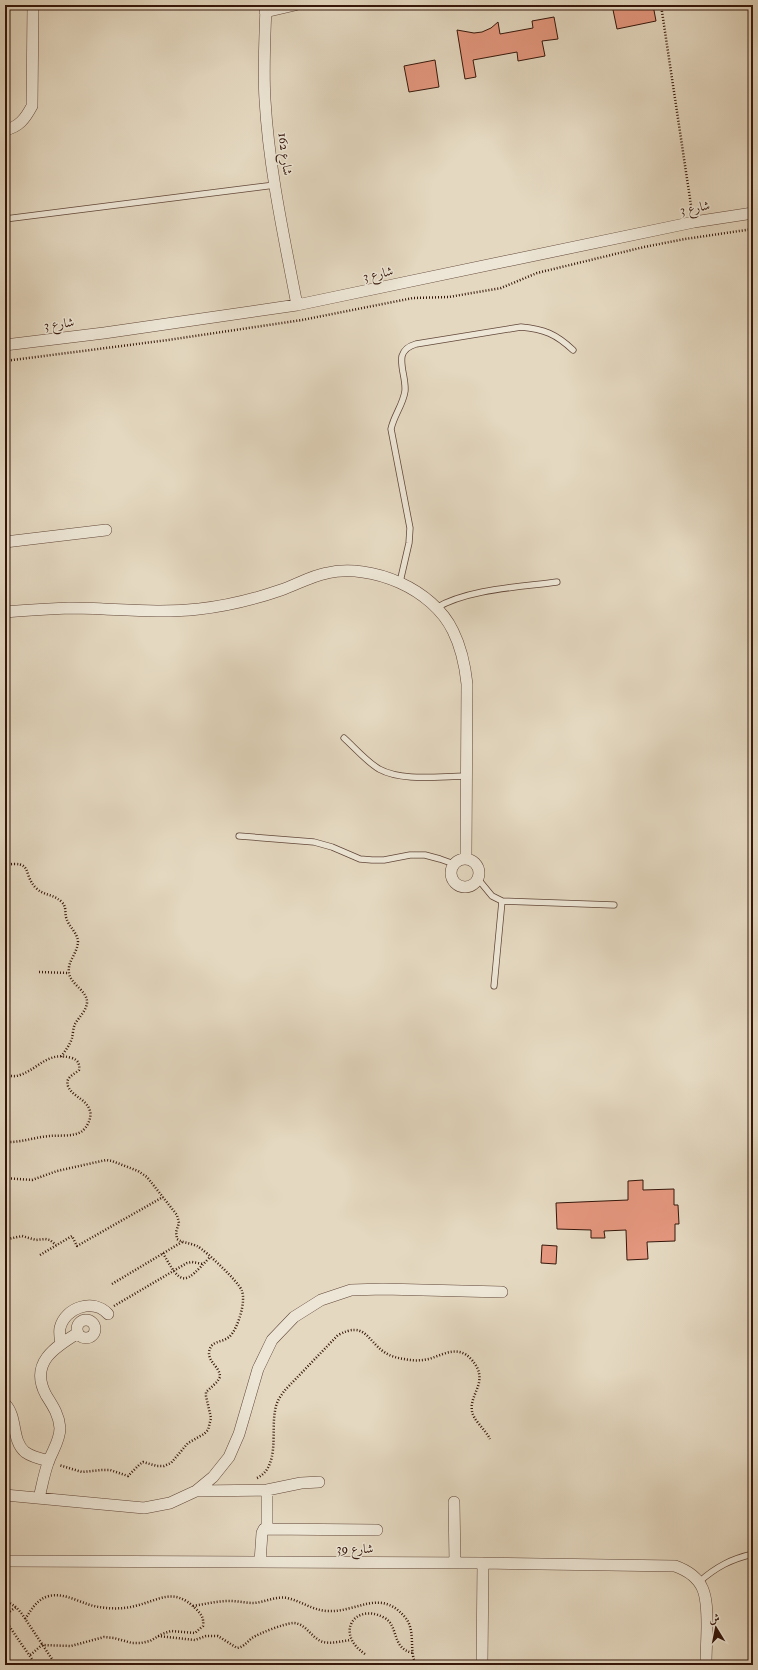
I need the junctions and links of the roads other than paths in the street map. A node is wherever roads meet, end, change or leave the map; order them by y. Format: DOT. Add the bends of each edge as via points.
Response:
graph roads {
  1 [pos="33,5"];
  2 [pos="295,5"];
  3 [pos="266,9"];
  4 [pos="5,130"];
  5 [pos="275,185"];
  6 [pos="753,213"];
  7 [pos="5,219"];
  8 [pos="297,305"];
  9 [pos="5,344"];
  10 [pos="574,350"];
  11 [pos="106,530"];
  12 [pos="5,542"];
  13 [pos="400,582"];
  14 [pos="557,582"];
  15 [pos="436,608"];
  16 [pos="5,612"];
  17 [pos="344,738"];
  18 [pos="467,776"];
  19 [pos="239,836"];
  20 [pos="466,858"];
  21 [pos="454,864"];
  22 [pos="478,879"];
  23 [pos="502,901"];
  24 [pos="614,905"];
  25 [pos="494,986"];
  26 [pos="502,1292"];
  27 [pos="61,1344"];
  28 [pos="5,1404"];
  29 [pos="49,1461"];
  30 [pos="319,1482"];
  31 [pos="267,1490"];
  32 [pos="196,1491"];
  33 [pos="5,1496"];
  34 [pos="39,1498"];
  35 [pos="454,1502"];
  36 [pos="267,1528"];
  37 [pos="377,1530"];
  38 [pos="753,1554"];
  39 [pos="5,1561"];
  40 [pos="260,1562"];
  41 [pos="455,1563"];
  42 [pos="483,1563"];
  43 [pos="699,1582"];
  44 [pos="482,1665"];
  45 [pos="706,1665"];
  1 -- 4 [label="street" via="32,106 25,119 13,128"];
  2 -- 3 [label="street"];
  3 -- 5 [label="street, شارع 162" via="265,99"];
  5 -- 7 [label="lane"];
  5 -- 8 [label="street, شارع 162"];
  6 -- 8 [label="street, شارع 3" via="694,222"];
  8 -- 9 [label="street, شارع 3" via="104,333"];
  10 -- 13 [label="lane" via="550,333 536,328 521,327 416,344 404,351 402,357 405,391 391,429 410,528"];
  11 -- 12 [label="street"];
  13 -- 15 [label="street" via="419,593"];
  13 -- 16 [label="street" via="376,574 327,573 254,598 199,609 136,611 69,608"];
  14 -- 15 [label="lane" via="468,594"];
  15 -- 18 [label="street" via="453,630 464,656 468,684"];
  17 -- 18 [label="lane" via="377,768 389,774 401,777"];
  18 -- 20 [label="street"];
  19 -- 21 [label="lane" via="314,842 360,859 384,860 425,855"];
  20 -- 21 [label="street"];
  20 -- 22 [label="street" via="478,866"];
  21 -- 22 [label="street" via="451,873 458,885 467,887"];
  22 -- 23 [label="lane" via="492,896"];
  23 -- 24 [label="lane"];
  23 -- 25 [label="lane"];
  26 -- 32 [label="street" via="351,1290 321,1300 294,1317 272,1340 258,1369 239,1434 229,1457 214,1477"];
  27 -- 27 [label="street" via="61,1327 70,1314 88,1305 108,1312 94,1324 95,1331 91,1337 84,1338 78,1333"];
  27 -- 29 [label="street" via="52,1350 42,1368 41,1379 55,1408 60,1429"];
  28 -- 29 [label="street" via="11,1412 21,1448 32,1456"];
  29 -- 34 [label="street"];
  30 -- 31 [label="street"];
  31 -- 32 [label="street"];
  31 -- 36 [label="street"];
  32 -- 34 [label="street" via="170,1503 144,1508"];
  33 -- 34 [label="street"];
  35 -- 41 [label="street"];
  36 -- 37 [label="street"];
  36 -- 40 [label="street" via="262,1530"];
  38 -- 43 [label="lane" via="724,1563"];
  39 -- 40 [label="street, شارع 39"];
  40 -- 41 [label="street, شارع 39"];
  41 -- 42 [label="street, شارع 39"];
  42 -- 43 [label="street, شارع 39" via="675,1566 692,1574"];
  42 -- 44 [label="street"];
  43 -- 45 [label="street" via="707,1600"];
}
